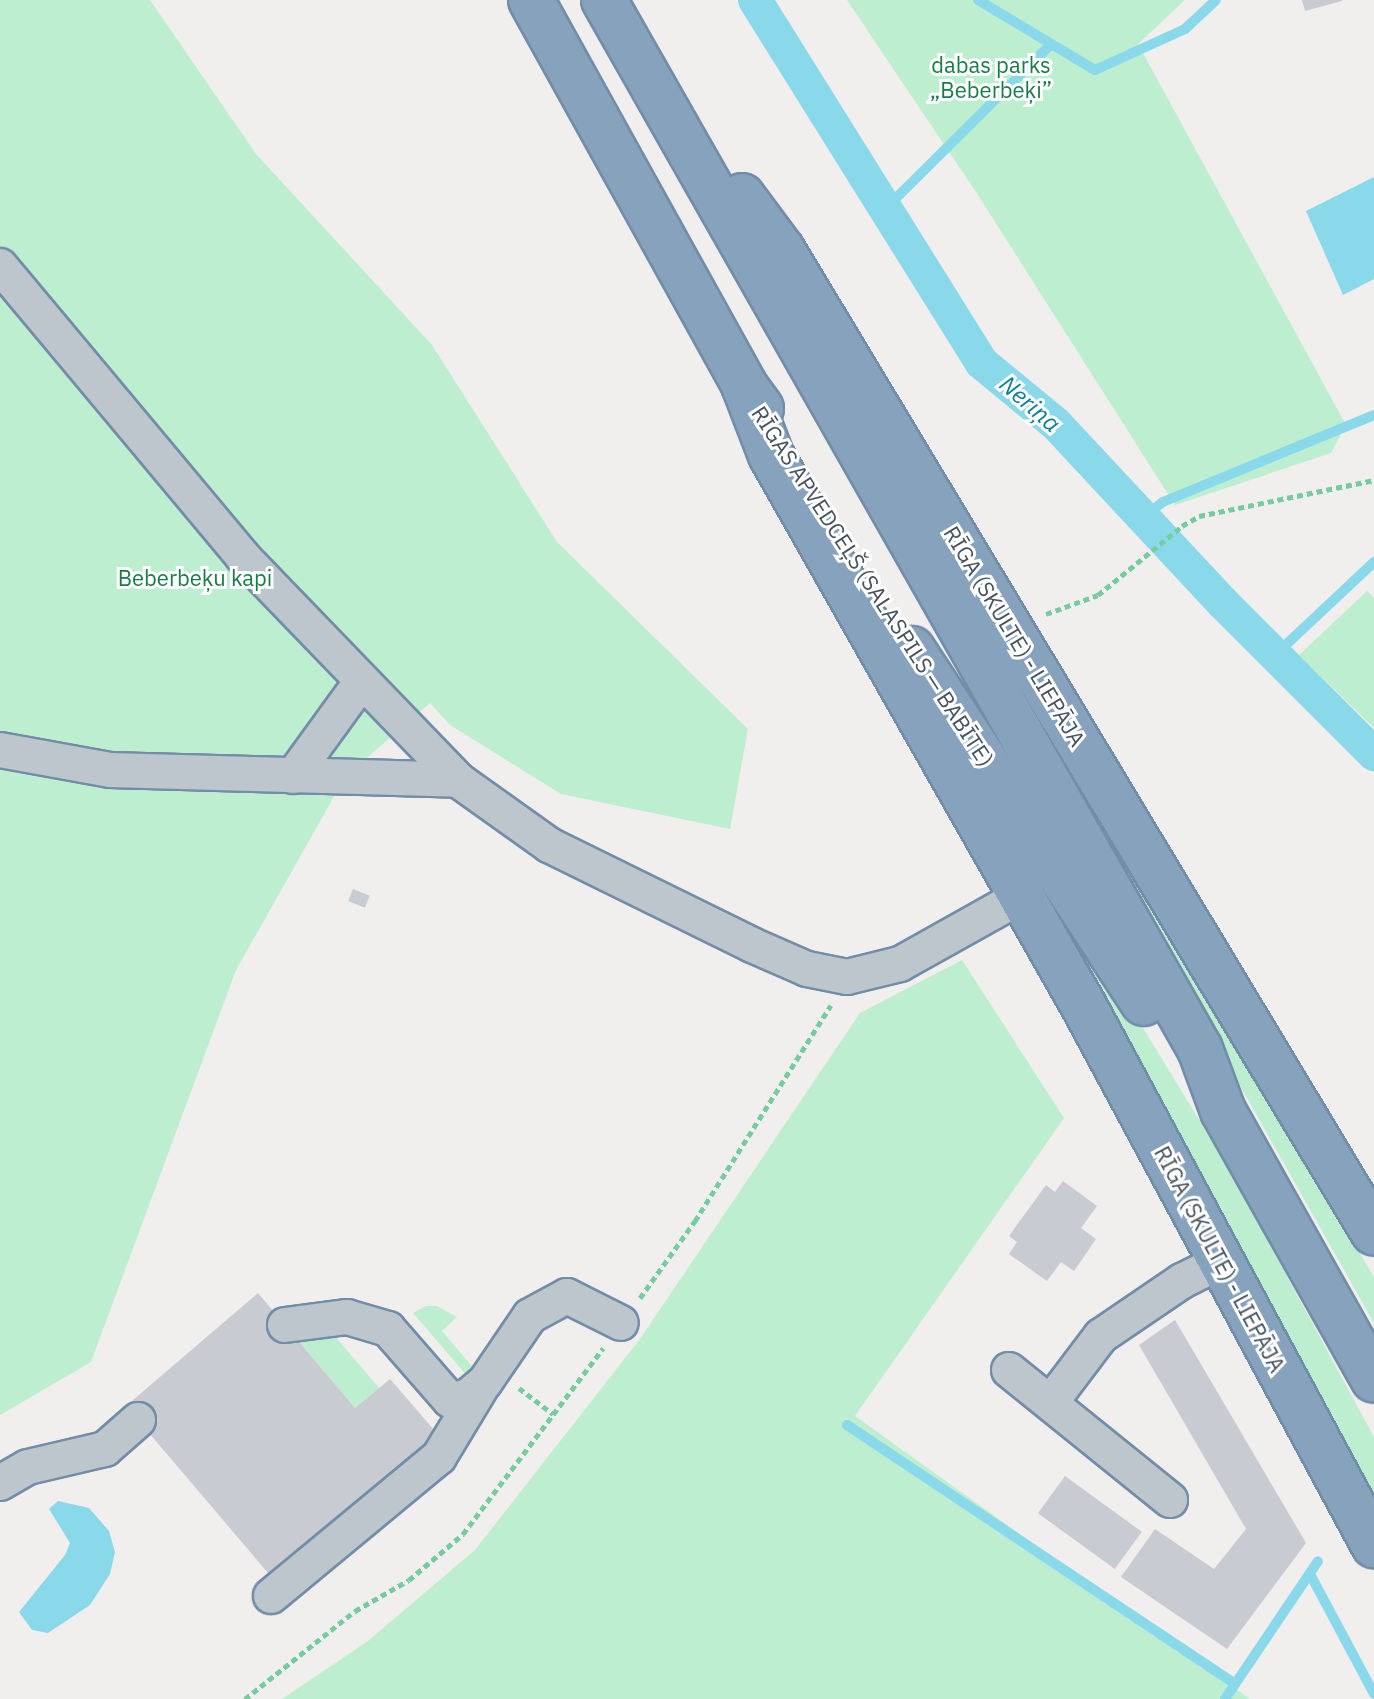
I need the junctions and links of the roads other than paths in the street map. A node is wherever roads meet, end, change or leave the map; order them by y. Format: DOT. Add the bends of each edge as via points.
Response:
graph roads {
  1 [pos="531,0"];
  2 [pos="604,0"];
  3 [pos="634,54"];
  4 [pos="0,266"];
  5 [pos="744,385"];
  6 [pos="362,681"];
  7 [pos="0,750"];
  8 [pos="293,776"];
  9 [pos="458,780"];
  10 [pos="1020,897"];
  11 [pos="1223,1111"];
  12 [pos="1374,1233"];
  13 [pos="1222,1261"];
  14 [pos="621,1323"];
  15 [pos="285,1325"];
  16 [pos="1009,1370"];
  17 [pos="489,1376"];
  18 [pos="1374,1380"];
  19 [pos="1051,1402"];
  20 [pos="138,1420"];
  21 [pos="0,1483"];
  22 [pos="1170,1500"];
  23 [pos="1374,1545"];
  24 [pos="271,1596"];
  1 -- 5 [label="highway, RĪGAS APVEDCEĻŠ (SALASPILS — BABĪTE)"];
  2 -- 3 [label="highway, RĪGAS APVEDCEĻŠ (SALASPILS — BABĪTE)"];
  3 -- 11 [label="highway, RĪGAS APVEDCEĻŠ (SALASPILS — BABĪTE)" via="1193,1035"];
  3 -- 12 [label="highway, RĪGA (SKULTE) - LIEPĀJA" via="782,250"];
  4 -- 6 [label="street" via="243,557"];
  5 -- 10 [label="highway, RĪGA (SKULTE) - LIEPĀJA" via="771,455"];
  5 -- 11 [label="highway, RĪGAS APVEDCEĻŠ (SALASPILS — BABĪTE)" via="788,445 859,569 1168,1040"];
  6 -- 8 [label="street"];
  6 -- 9 [label="street"];
  7 -- 8 [label="street" via="110,770"];
  8 -- 9 [label="street"];
  9 -- 10 [label="street" via="549,845 807,969 847,977 900,964"];
  10 -- 13 [label="highway, RĪGA (SKULTE) - LIEPĀJA"];
  11 -- 18 [label="highway, RĪGAS APVEDCEĻŠ (SALASPILS — BABĪTE)"];
  13 -- 19 [label="street" via="1182,1281 1101,1336"];
  13 -- 23 [label="highway, RĪGA (SKULTE) - LIEPĀJA"];
  14 -- 17 [label="street" via="567,1296 530,1316"];
  15 -- 17 [label="street" via="347,1317 388,1329 450,1400 467,1397"];
  16 -- 19 [label="street"];
  17 -- 24 [label="street" via="439,1457"];
  19 -- 22 [label="street"];
  20 -- 21 [label="street" via="105,1449 28,1467"];
}
